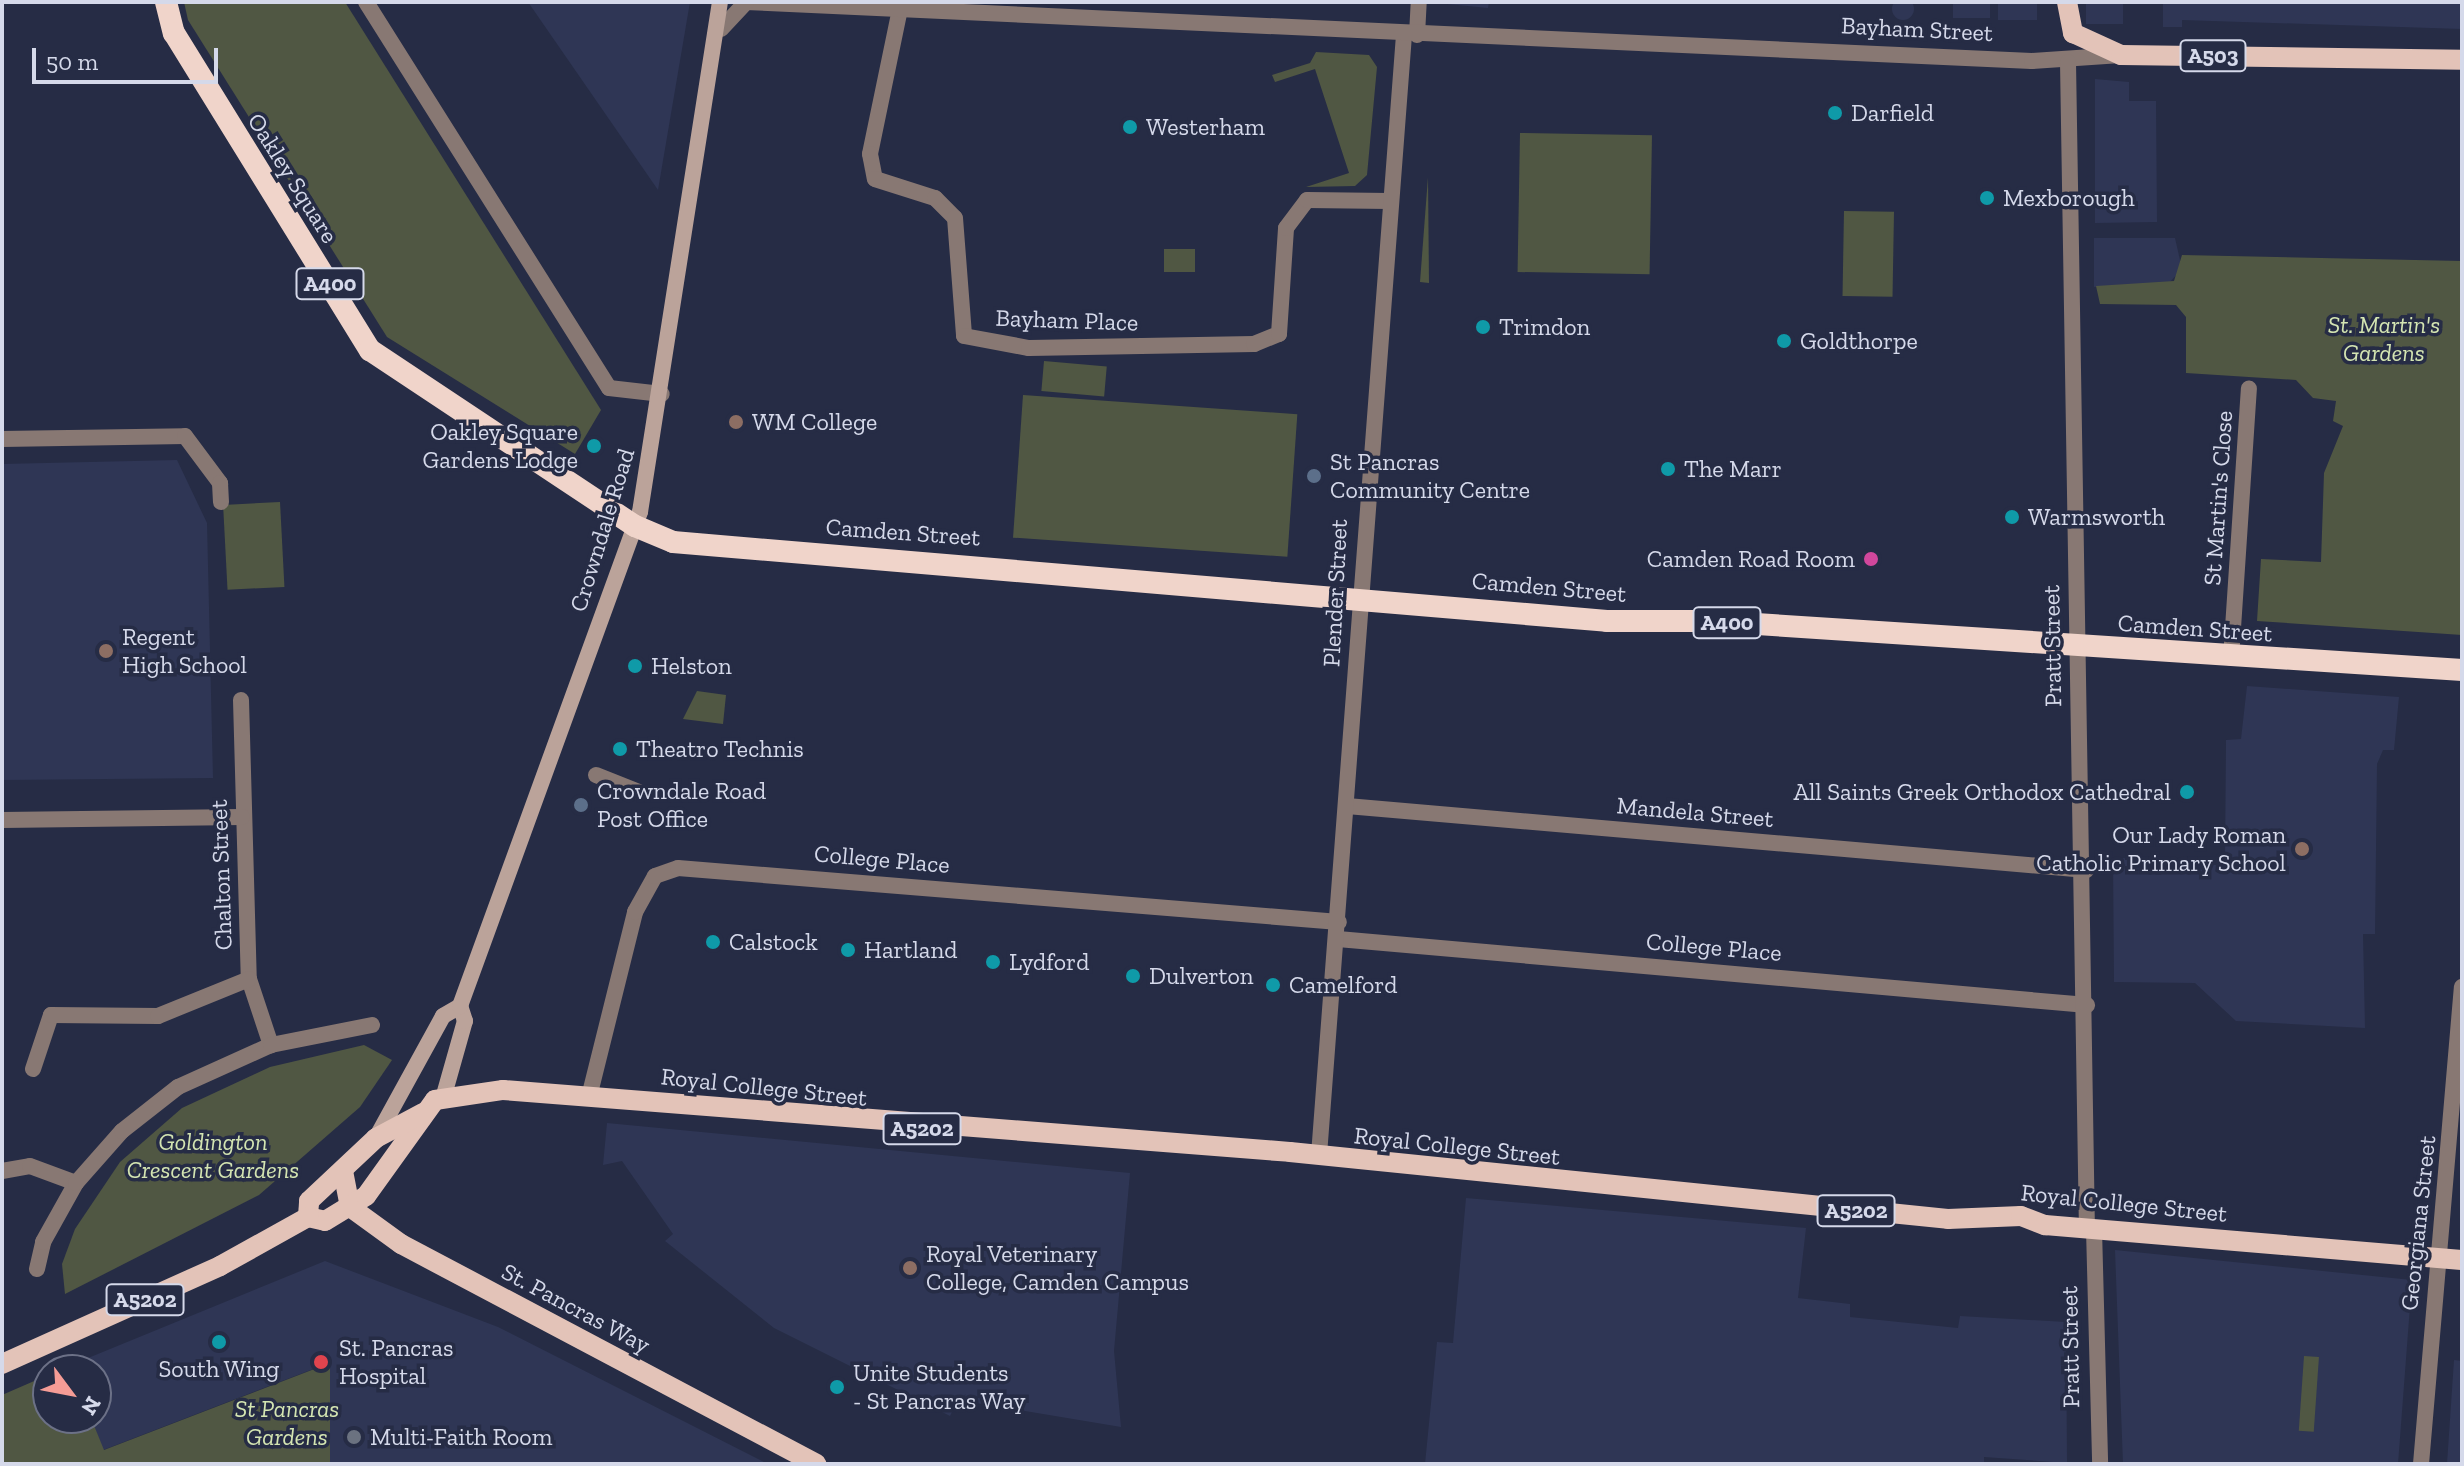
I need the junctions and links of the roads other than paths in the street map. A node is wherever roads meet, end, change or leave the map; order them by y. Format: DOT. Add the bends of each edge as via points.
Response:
graph roads {
  1 [pos="166,2"];
  2 [pos="366,2"];
  3 [pos="720,2"];
  4 [pos="746,2"];
  5 [pos="1419,2"];
  6 [pos="2067,2"];
  7 [pos="891,7"];
  8 [pos="721,29"];
  9 [pos="1410,35"];
  10 [pos="2121,55"];
  11 [pos="2462,60"];
  12 [pos="2068,62"];
  13 [pos="1389,201"];
  14 [pos="2249,389"];
  15 [pos="662,394"];
  16 [pos="2,439"];
  17 [pos="221,502"];
  18 [pos="635,526"];
  19 [pos="1358,596"];
  20 [pos="2079,648"];
  21 [pos="2231,658"];
  22 [pos="2462,670"];
  23 [pos="241,700"];
  24 [pos="596,775"];
  25 [pos="639,792"];
  26 [pos="1347,806"];
  27 [pos="242,817"];
  28 [pos="2,820"];
  29 [pos="2086,870"];
  30 [pos="1339,922"];
  31 [pos="1338,939"];
  32 [pos="249,979"];
  33 [pos="2462,987"];
  34 [pos="2087,1005"];
  35 [pos="460,1006"];
  36 [pos="372,1025"];
  37 [pos="271,1045"];
  38 [pos="33,1069"];
  39 [pos="444,1095"];
  40 [pos="589,1097"];
  41 [pos="423,1113"];
  42 [pos="376,1138"];
  43 [pos="1319,1155"];
  44 [pos="2,1171"];
  45 [pos="343,1171"];
  46 [pos="76,1183"];
  47 [pos="2462,1186"];
  48 [pos="2446,1194"];
  49 [pos="350,1207"];
  50 [pos="308,1217"];
  51 [pos="2091,1229"];
  52 [pos="2440,1256"];
  53 [pos="2462,1260"];
  54 [pos="37,1269"];
  55 [pos="2,1364"];
  56 [pos="816,1464"];
  57 [pos="2100,1464"];
  58 [pos="2421,1464"];
  1 -- 18 [label="highway, Oakley Square / A400" via="174,33 370,350"];
  2 -- 15 [label="street" via="615,394"];
  3 -- 8 [label="main road, Crowndale Road"];
  4 -- 7 [label="street, Bayham Street"];
  4 -- 8 [label="street, Bayham Street"];
  5 -- 9 [label="street, Plender Street"];
  6 -- 10 [label="main road, A503" via="2073,33"];
  7 -- 9 [label="street, Bayham Street"];
  7 -- 13 [label="street, Bayham Place" via="870,154 875,179 935,198 955,218 964,336 1029,348 1254,344 1279,334 1286,228 1307,200"];
  8 -- 15 [label="main road, Crowndale Road"];
  9 -- 12 [label="street, Bayham Street"];
  9 -- 13 [label="street, Plender Street"];
  10 -- 11 [label="main road, Bayham Street / A503"];
  10 -- 12 [label="street, Bayham Street"];
  12 -- 20 [label="street, Pratt Street"];
  13 -- 19 [label="street, Plender Street"];
  14 -- 21 [label="street, St Martin's Close"];
  15 -- 18 [label="main road, Crowndale Road"];
  16 -- 17 [label="street" via="185,436 220,483"];
  18 -- 19 [label="highway, Camden Street / A400" via="685,544"];
  18 -- 35 [label="main road, Crowndale Road"];
  19 -- 20 [label="highway, Camden Street / A400" via="1607,621 1710,621"];
  19 -- 26 [label="street, Plender Street"];
  20 -- 21 [label="highway, Camden Street / A400"];
  20 -- 29 [label="street, Pratt Street"];
  21 -- 22 [label="highway, Camden Street / A400"];
  23 -- 27 [label="street, Chalton Street"];
  24 -- 25 [label="street"];
  26 -- 29 [label="street, Mandela Street"];
  26 -- 30 [label="street, Plender Street"];
  27 -- 28 [label="street"];
  27 -- 32 [label="street, Chalton Street"];
  29 -- 34 [label="street, Pratt Street"];
  30 -- 31 [label="street, Plender Street"];
  30 -- 40 [label="street, College Place" via="678,868 655,876 635,912"];
  31 -- 34 [label="street, College Place"];
  31 -- 43 [label="street, Plender Street"];
  32 -- 37 [label="street, Chalton Street"];
  32 -- 38 [label="street" via="158,1016 51,1015"];
  33 -- 48 [label="street, Georgiana Street"];
  34 -- 51 [label="street, Pratt Street"];
  35 -- 39 [label="main road, Crowndale Road" via="465,1021"];
  35 -- 42 [label="main road, Crowndale Road" via="443,1016"];
  36 -- 37 [label="street"];
  37 -- 46 [label="street" via="178,1087 122,1131"];
  39 -- 40 [label="main road, Royal College Street / A5202" via="503,1090"];
  39 -- 41 [label="main road, A5202"];
  40 -- 43 [label="main road, Royal College Street / A5202"];
  41 -- 42 [label="main road, Crowndale Road / A5202"];
  41 -- 49 [label="main road, A5202" via="375,1188"];
  42 -- 45 [label="main road, Crowndale Road / A5202"];
  43 -- 51 [label="main road, Royal College Street / A5202" via="1948,1219 2021,1216"];
  44 -- 46 [label="street" via="30,1166"];
  45 -- 49 [label="main road"];
  45 -- 50 [label="main road, Crowndale Road / A5202" via="309,1201"];
  46 -- 54 [label="street"];
  47 -- 48 [label="street"];
  48 -- 52 [label="street, Georgiana Street"];
  49 -- 50 [label="main road, A5202" via="325,1221"];
  49 -- 56 [label="main road, St. Pancras Way" via="408,1248"];
  50 -- 55 [label="main road, A5202" via="220,1266"];
  51 -- 52 [label="main road, Royal College Street / A5202"];
  51 -- 57 [label="street, Pratt Street"];
  52 -- 53 [label="main road, Royal College Street / A5202"];
  52 -- 58 [label="street, Georgiana Street"];
}
